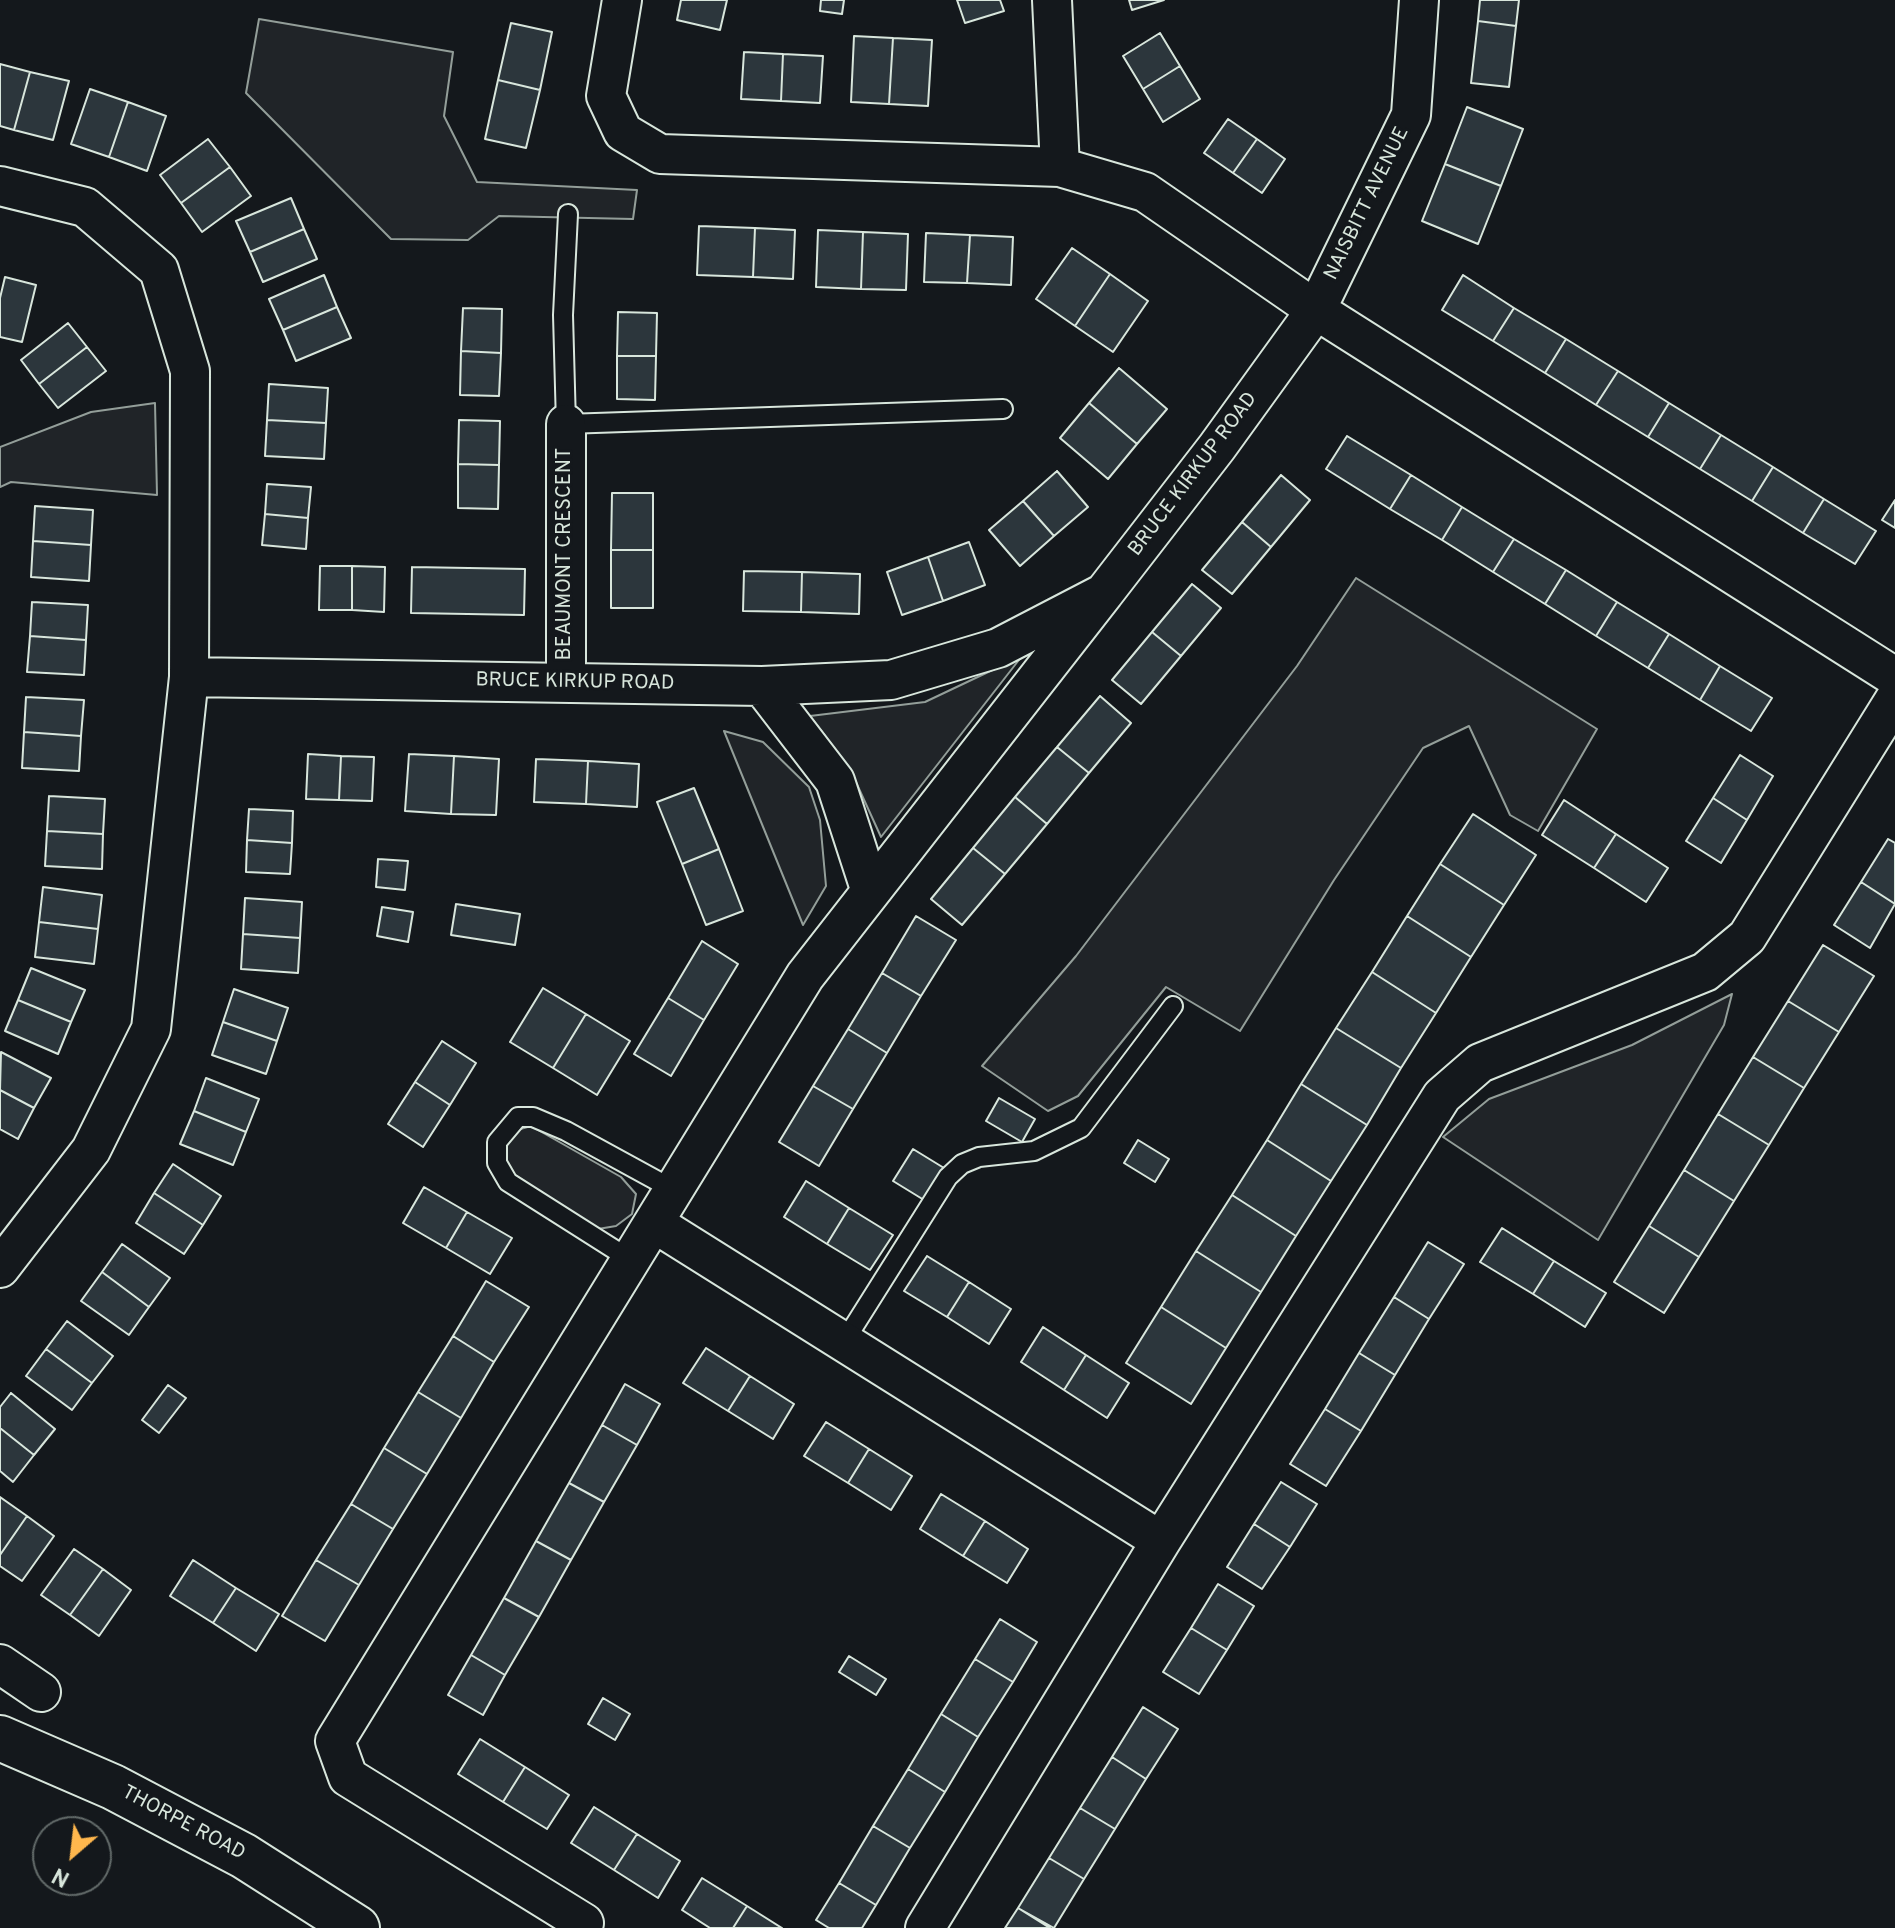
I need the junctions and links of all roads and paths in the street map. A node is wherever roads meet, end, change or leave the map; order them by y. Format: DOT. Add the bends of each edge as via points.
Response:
graph roads {
  1 [pos="622,0"];
  2 [pos="1052,0"];
  3 [pos="1419,0"];
  4 [pos="1060,167"];
  5 [pos="0,186"];
  6 [pos="568,214"];
  7 [pos="1316,310"];
  8 [pos="1003,409"];
  9 [pos="566,424"];
  10 [pos="1104,593"];
  11 [pos="189,677"];
  12 [pos="1895,677"];
  13 [pos="566,683"];
  14 [pos="762,686"];
  15 [pos="1895,699"];
  16 [pos="870,889"];
  17 [pos="1173,1006"];
  18 [pos="674,1190"];
  19 [pos="654,1223"];
  20 [pos="631,1260"];
  21 [pos="0,1268"];
  22 [pos="844,1342"];
  23 [pos="1161,1541"];
  24 [pos="0,1664"];
  25 [pos="41,1692"];
  26 [pos="0,1738"];
  27 [pos="586,1926"];
  28 [pos="357,1928"];
  29 [pos="925,1928"];
  1 -- 4 [label="street" via="606,96 623,132 660,154"];
  2 -- 4 [label="street"];
  3 -- 7 [label="street, NAISBITT AVENUE" via="1411,115"];
  4 -- 7 [label="street" via="1145,192"];
  5 -- 11 [label="street" via="85,207 159,270 190,371"];
  6 -- 9 [label="lane" via="563,315"];
  7 -- 10 [label="street, BRUCE KIRKUP ROAD"];
  7 -- 12 [label="street"];
  8 -- 9 [label="lane"];
  9 -- 13 [label="street, BEAUMONT CRESCENT"];
  10 -- 14 [label="street, BRUCE KIRKUP ROAD" via="998,648 891,680"];
  10 -- 16 [label="street"];
  11 -- 13 [label="street, BRUCE KIRKUP ROAD"];
  11 -- 21 [label="street" via="151,1029 91,1150"];
  13 -- 14 [label="street, BRUCE KIRKUP ROAD"];
  14 -- 16 [label="street" via="835,781"];
  15 -- 23 [label="street" via="1747,937 1705,972 1480,1063 1442,1096"];
  16 -- 18 [label="street" via="805,976"];
  17 -- 22 [label="lane" via="1081,1128 1034,1151 979,1157 948,1177"];
  18 -- 19 [label="street"];
  18 -- 20 [label="lane" via="533,1117 518,1117 497,1142 497,1163 508,1182"];
  19 -- 20 [label="street"];
  19 -- 22 [label="street"];
  20 -- 27 [label="street" via="335,1741 348,1777"];
  22 -- 23 [label="street"];
  23 -- 29 [label="street"];
  24 -- 25 [label="street"];
  26 -- 28 [label="main road, THORPE ROAD" via="113,1787 244,1856"];
}
